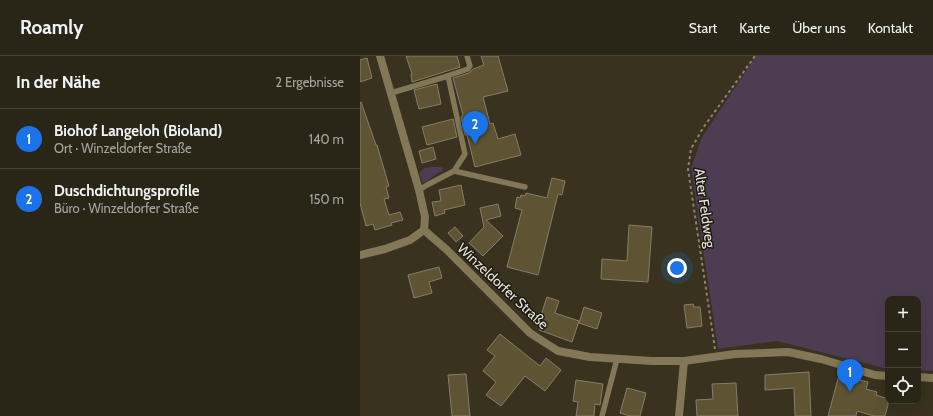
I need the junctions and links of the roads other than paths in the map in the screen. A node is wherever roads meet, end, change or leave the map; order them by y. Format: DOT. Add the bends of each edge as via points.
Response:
graph roads {
  1 [pos="380,56"];
  2 [pos="467,56"];
  3 [pos="447,76"];
  4 [pos="391,93"];
  5 [pos="454,172"];
  6 [pos="525,186"];
  7 [pos="419,190"];
  8 [pos="424,230"];
  9 [pos="360,255"];
  10 [pos="617,359"];
  11 [pos="684,362"];
  12 [pos="885,376"];
  13 [pos="921,377"];
  14 [pos="933,378"];
  15 [pos="602,416"];
  16 [pos="679,416"];
  1 -- 4 [label="street"];
  2 -- 3 [label="lane" via="470,66 468,69"];
  3 -- 4 [label="lane"];
  3 -- 5 [label="lane" via="465,154"];
  4 -- 7 [label="street"];
  5 -- 6 [label="lane"];
  5 -- 7 [label="lane"];
  7 -- 8 [label="street" via="425,217"];
  8 -- 9 [label="street" via="410,240 385,250"];
  8 -- 10 [label="street, Winzeldorfer Straße" via="530,333 558,351"];
  10 -- 11 [label="street, Winzeldorfer Straße"];
  10 -- 15 [label="lane"];
  11 -- 12 [label="street, Winzeldorfer Straße" via="735,354 788,352"];
  11 -- 16 [label="street"];
  13 -- 14 [label="street"];
}
